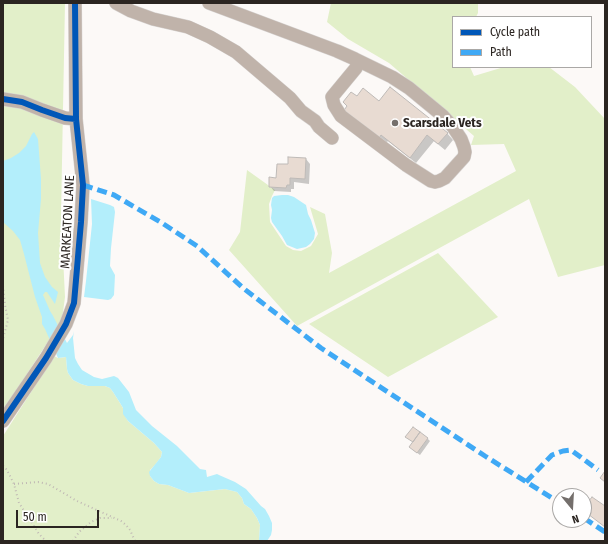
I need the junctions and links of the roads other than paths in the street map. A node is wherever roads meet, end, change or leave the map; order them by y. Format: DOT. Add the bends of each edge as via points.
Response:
graph roads {
  1 [pos="75,3"];
  2 [pos="116,3"];
  3 [pos="209,3"];
  4 [pos="354,59"];
  5 [pos="3,99"];
  6 [pos="76,120"];
  7 [pos="332,138"];
  8 [pos="3,421"];
  1 -- 6 [label="street, MARKEATON LANE"];
  2 -- 7 [label="street" via="153,19 188,27 236,52 285,93"];
  3 -- 4 [label="street"];
  4 -- 4 [label="street" via="356,68 332,96 340,116 431,182 445,178 464,157 465,152 461,139 453,127 409,88"];
  5 -- 6 [label="street" via="22,102"];
  6 -- 8 [label="street, MARKEATON LANE" via="82,192 74,303 66,324 46,358"];
}
